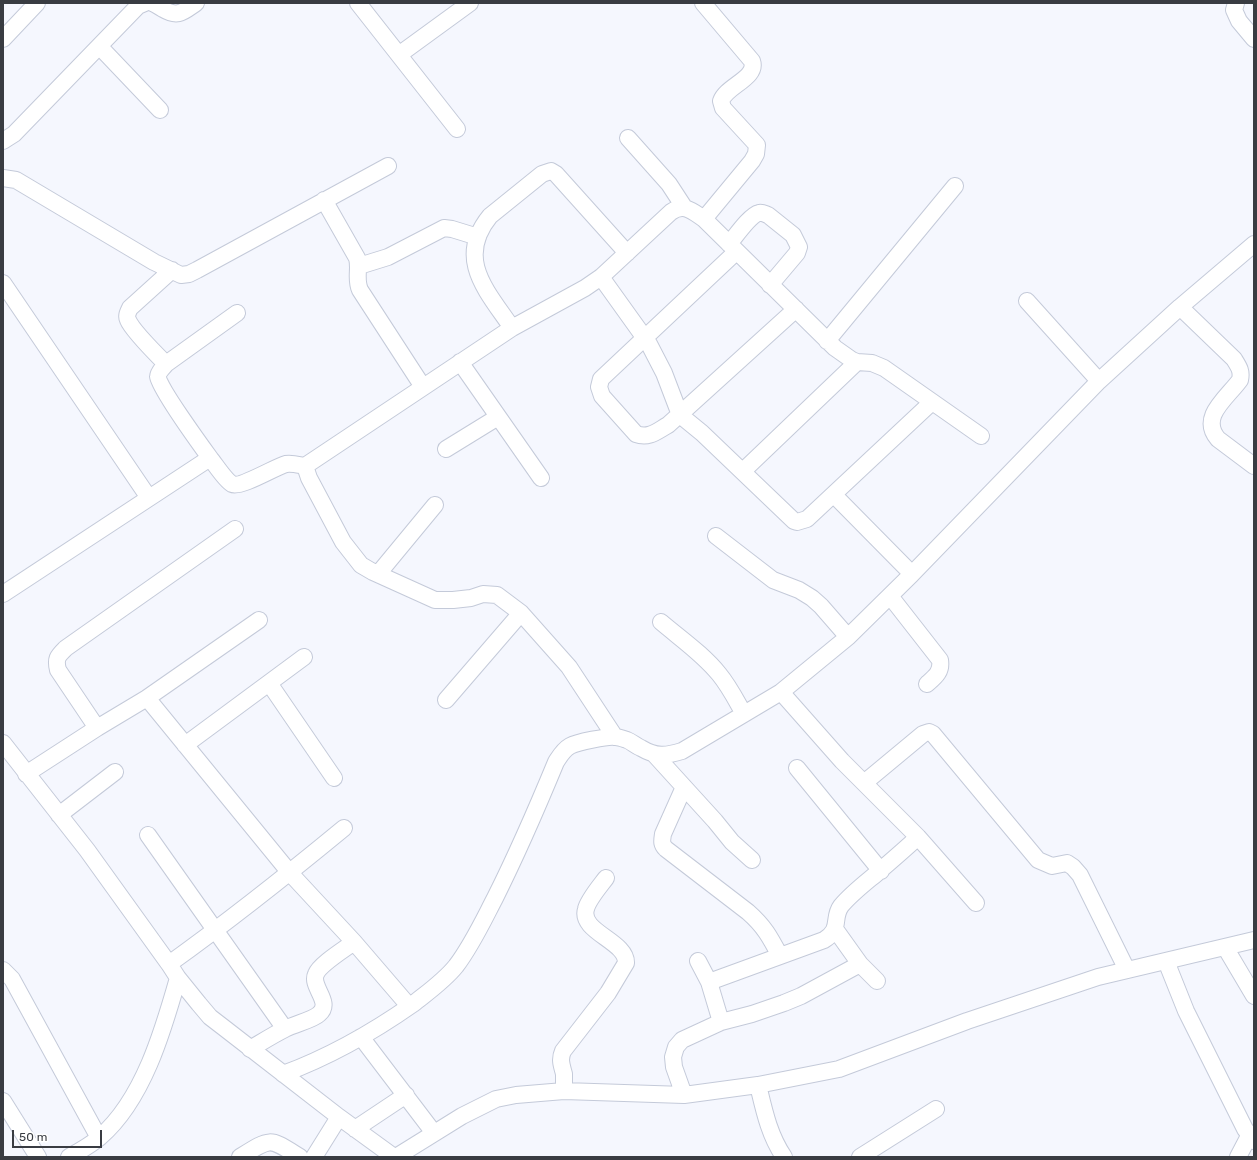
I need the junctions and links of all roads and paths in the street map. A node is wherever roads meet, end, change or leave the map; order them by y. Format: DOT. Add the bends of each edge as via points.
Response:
graph roads {
  1 [pos="145,3"];
  2 [pos="152,3"];
  3 [pos="196,3"];
  4 [pos="358,3"];
  5 [pos="470,3"];
  6 [pos="703,3"];
  7 [pos="1236,3"];
  8 [pos="29,6"];
  9 [pos="3,39"];
  10 [pos="1254,39"];
  11 [pos="100,47"];
  12 [pos="400,54"];
  13 [pos="160,110"];
  14 [pos="457,129"];
  15 [pos="628,138"];
  16 [pos="3,141"];
  17 [pos="388,166"];
  18 [pos="3,178"];
  19 [pos="955,186"];
  20 [pos="324,200"];
  21 [pos="684,207"];
  22 [pos="704,219"];
  23 [pos="478,237"];
  24 [pos="1254,244"];
  25 [pos="732,248"];
  26 [pos="627,253"];
  27 [pos="359,266"];
  28 [pos="172,270"];
  29 [pos="601,277"];
  30 [pos="3,283"];
  31 [pos="770,285"];
  32 [pos="1027,301"];
  33 [pos="1180,307"];
  34 [pos="796,309"];
  35 [pos="237,312"];
  36 [pos="512,328"];
  37 [pos="644,337"];
  38 [pos="827,341"];
  39 [pos="460,362"];
  40 [pos="857,362"];
  41 [pos="166,364"];
  42 [pos="1099,382"];
  43 [pos="423,388"];
  44 [pos="932,402"];
  45 [pos="680,415"];
  46 [pos="498,417"];
  47 [pos="981,436"];
  48 [pos="446,449"];
  49 [pos="210,458"];
  50 [pos="305,466"];
  51 [pos="1254,466"];
  52 [pos="743,471"];
  53 [pos="541,478"];
  54 [pos="834,495"];
  55 [pos="149,498"];
  56 [pos="435,505"];
  57 [pos="235,529"];
  58 [pos="716,536"];
  59 [pos="378,574"];
  60 [pos="912,574"];
  61 [pos="3,594"];
  62 [pos="890,596"];
  63 [pos="521,613"];
  64 [pos="259,620"];
  65 [pos="661,622"];
  66 [pos="848,636"];
  67 [pos="304,657"];
  68 [pos="269,683"];
  69 [pos="927,684"];
  70 [pos="781,692"];
  71 [pos="147,698"];
  72 [pos="446,700"];
  73 [pos="744,714"];
  74 [pos="97,728"];
  75 [pos="615,736"];
  76 [pos="3,742"];
  77 [pos="185,746"];
  78 [pos="654,754"];
  79 [pos="797,768"];
  80 [pos="115,772"];
  81 [pos="26,774"];
  82 [pos="334,778"];
  83 [pos="864,783"];
  84 [pos="684,787"];
  85 [pos="59,815"];
  86 [pos="344,828"];
  87 [pos="148,835"];
  88 [pos="918,837"];
  89 [pos="752,860"];
  90 [pos="881,871"];
  91 [pos="290,873"];
  92 [pos="606,878"];
  93 [pos="976,903"];
  94 [pos="835,929"];
  95 [pos="215,931"];
  96 [pos="1254,940"];
  97 [pos="354,942"];
  98 [pos="1225,947"];
  99 [pos="780,956"];
  100 [pos="698,961"];
  101 [pos="1166,961"];
  102 [pos="169,964"];
  103 [pos="860,964"];
  104 [pos="3,970"];
  105 [pos="1127,970"];
  106 [pos="178,978"];
  107 [pos="877,981"];
  108 [pos="709,982"];
  109 [pos="1254,996"];
  110 [pos="409,1006"];
  111 [pos="721,1022"];
  112 [pos="285,1028"];
  113 [pos="361,1037"];
  114 [pos="250,1049"];
  115 [pos="283,1074"];
  116 [pos="758,1085"];
  117 [pos="564,1091"];
  118 [pos="406,1095"];
  119 [pos="684,1096"];
  120 [pos="3,1101"];
  121 [pos="936,1109"];
  122 [pos="338,1117"];
  123 [pos="355,1129"];
  124 [pos="434,1133"];
  125 [pos="100,1138"];
  126 [pos="1252,1138"];
  127 [pos="38,1157"];
  128 [pos="69,1157"];
  129 [pos="240,1157"];
  130 [pos="300,1157"];
  131 [pos="314,1157"];
  132 [pos="395,1157"];
  133 [pos="784,1157"];
  134 [pos="860,1157"];
  135 [pos="1238,1157"];
  1 -- 11 [label="street" via="138,6"];
  2 -- 3 [label="street" via="170,14 184,11"];
  4 -- 12 [label="street"];
  5 -- 12 [label="street"];
  6 -- 22 [label="street" via="754,65 751,72 725,94 721,101 723,108 757,146 752,161"];
  7 -- 10 [label="street" via="1236,16"];
  8 -- 9 [label="street"];
  11 -- 13 [label="street"];
  11 -- 16 [label="street" via="14,134"];
  12 -- 14 [label="street"];
  15 -- 21 [label="street" via="669,184"];
  17 -- 20 [label="street"];
  18 -- 28 [label="street" via="16,180 154,262"];
  19 -- 38 [label="street"];
  20 -- 27 [label="street"];
  20 -- 28 [label="street" via="189,274"];
  21 -- 22 [label="street"];
  21 -- 26 [label="street" via="671,212"];
  22 -- 25 [label="street"];
  23 -- 26 [label="street" via="490,216 542,174 551,171"];
  23 -- 27 [label="street" via="444,228 388,257"];
  23 -- 36 [label="street" via="474,258 476,269 485,290"];
  24 -- 33 [label="street"];
  25 -- 31 [label="street"];
  25 -- 31 [label="street" via="752,218 759,213 768,215 793,235 799,247 797,253"];
  25 -- 37 [label="street"];
  26 -- 29 [label="street"];
  27 -- 43 [label="street" via="357,284 360,290"];
  28 -- 41 [label="street" via="134,304 127,314 128,321 134,329"];
  29 -- 36 [label="street"];
  29 -- 37 [label="street"];
  30 -- 55 [label="street"];
  31 -- 34 [label="street"];
  32 -- 42 [label="street"];
  33 -- 42 [label="street"];
  33 -- 51 [label="street" via="1234,359 1240,369 1240,380 1214,413 1211,426 1213,434 1218,439"];
  34 -- 38 [label="street"];
  34 -- 45 [label="street"];
  35 -- 41 [label="street"];
  36 -- 39 [label="street"];
  37 -- 45 [label="street" via="664,373"];
  37 -- 45 [label="street" via="601,379 599,387 602,396 636,434 642,437 668,425"];
  38 -- 40 [label="street"];
  39 -- 43 [label="street"];
  39 -- 46 [label="street"];
  40 -- 44 [label="street" via="872,363 884,368"];
  40 -- 52 [label="street"];
  41 -- 49 [label="street" via="157,378 159,383"];
  42 -- 60 [label="street"];
  43 -- 50 [label="street"];
  44 -- 47 [label="street"];
  44 -- 54 [label="street"];
  45 -- 52 [label="street"];
  46 -- 48 [label="street"];
  46 -- 53 [label="street"];
  49 -- 50 [label="street" via="226,479 235,484 288,464"];
  49 -- 55 [label="street"];
  50 -- 59 [label="street" via="309,478 351,554 362,565"];
  52 -- 54 [label="street" via="797,522 807,520"];
  54 -- 60 [label="street"];
  55 -- 61 [label="street"];
  56 -- 59 [label="street"];
  57 -- 74 [label="street" via="58,656 58,670"];
  58 -- 66 [label="street" via="773,580 800,590 812,598"];
  59 -- 63 [label="street" via="435,600 471,598 483,594 498,595"];
  60 -- 62 [label="street"];
  62 -- 66 [label="street"];
  62 -- 69 [label="street" via="940,660 938,675"];
  63 -- 72 [label="street"];
  63 -- 75 [label="street" via="569,667"];
  64 -- 71 [label="street"];
  65 -- 73 [label="street" via="695,649 720,675"];
  66 -- 70 [label="street"];
  67 -- 68 [label="street"];
  68 -- 77 [label="street"];
  68 -- 82 [label="street"];
  70 -- 73 [label="street"];
  70 -- 83 [label="street"];
  71 -- 74 [label="street"];
  71 -- 77 [label="street"];
  73 -- 78 [label="street" via="682,751 665,756"];
  74 -- 81 [label="street"];
  75 -- 78 [label="street"];
  75 -- 110 [label="street" via="571,745 563,751 476,937 445,977"];
  76 -- 81 [label="street"];
  77 -- 91 [label="street"];
  78 -- 84 [label="street"];
  79 -- 90 [label="street"];
  80 -- 85 [label="street"];
  81 -- 85 [label="street"];
  83 -- 88 [label="street"];
  83 -- 105 [label="street" via="923,734 933,734 1038,860 1052,866 1067,863 1080,875"];
  84 -- 89 [label="street" via="732,842"];
  84 -- 99 [label="street" via="663,834 663,845 760,922"];
  85 -- 102 [label="street"];
  86 -- 91 [label="street"];
  87 -- 95 [label="street"];
  88 -- 90 [label="street"];
  88 -- 93 [label="street"];
  90 -- 94 [label="street" via="840,906"];
  91 -- 95 [label="street"];
  91 -- 97 [label="street"];
  92 -- 117 [label="street" via="586,907 585,916 590,925 624,953 626,963 608,993 563,1051 561,1062"];
  94 -- 99 [label="street" via="830,937 824,940"];
  94 -- 103 [label="street"];
  95 -- 102 [label="street"];
  95 -- 112 [label="street"];
  96 -- 98 [label="street"];
  97 -- 110 [label="street"];
  97 -- 112 [label="street" via="320,968 315,975 323,1001 323,1008 319,1014"];
  98 -- 101 [label="street"];
  98 -- 109 [label="street"];
  99 -- 108 [label="street"];
  100 -- 108 [label="street"];
  101 -- 105 [label="street"];
  101 -- 126 [label="street" via="1186,1011 1245,1129"];
  102 -- 106 [label="street"];
  103 -- 107 [label="street"];
  103 -- 111 [label="street" via="801,996"];
  104 -- 125 [label="street" via="12,978"];
  105 -- 116 [label="street" via="1098,977 967,1021 839,1069"];
  106 -- 114 [label="street" via="210,1017"];
  106 -- 125 [label="street" via="143,1078 126,1109"];
  108 -- 111 [label="street"];
  110 -- 113 [label="street"];
  111 -- 119 [label="street" via="682,1040 676,1047 674,1067"];
  112 -- 114 [label="street"];
  113 -- 115 [label="street" via="306,1066"];
  113 -- 118 [label="street"];
  114 -- 115 [label="street"];
  115 -- 122 [label="street"];
  116 -- 119 [label="street"];
  116 -- 133 [label="street" via="768,1126"];
  117 -- 119 [label="street"];
  117 -- 124 [label="street" via="496,1099"];
  118 -- 123 [label="street"];
  118 -- 124 [label="street"];
  120 -- 127 [label="street"];
  121 -- 134 [label="street"];
  122 -- 123 [label="street"];
  122 -- 131 [label="street"];
  123 -- 132 [label="street"];
  124 -- 132 [label="street"];
  125 -- 128 [label="street"];
  126 -- 135 [label="street"];
  129 -- 130 [label="street" via="270,1141"];
}
